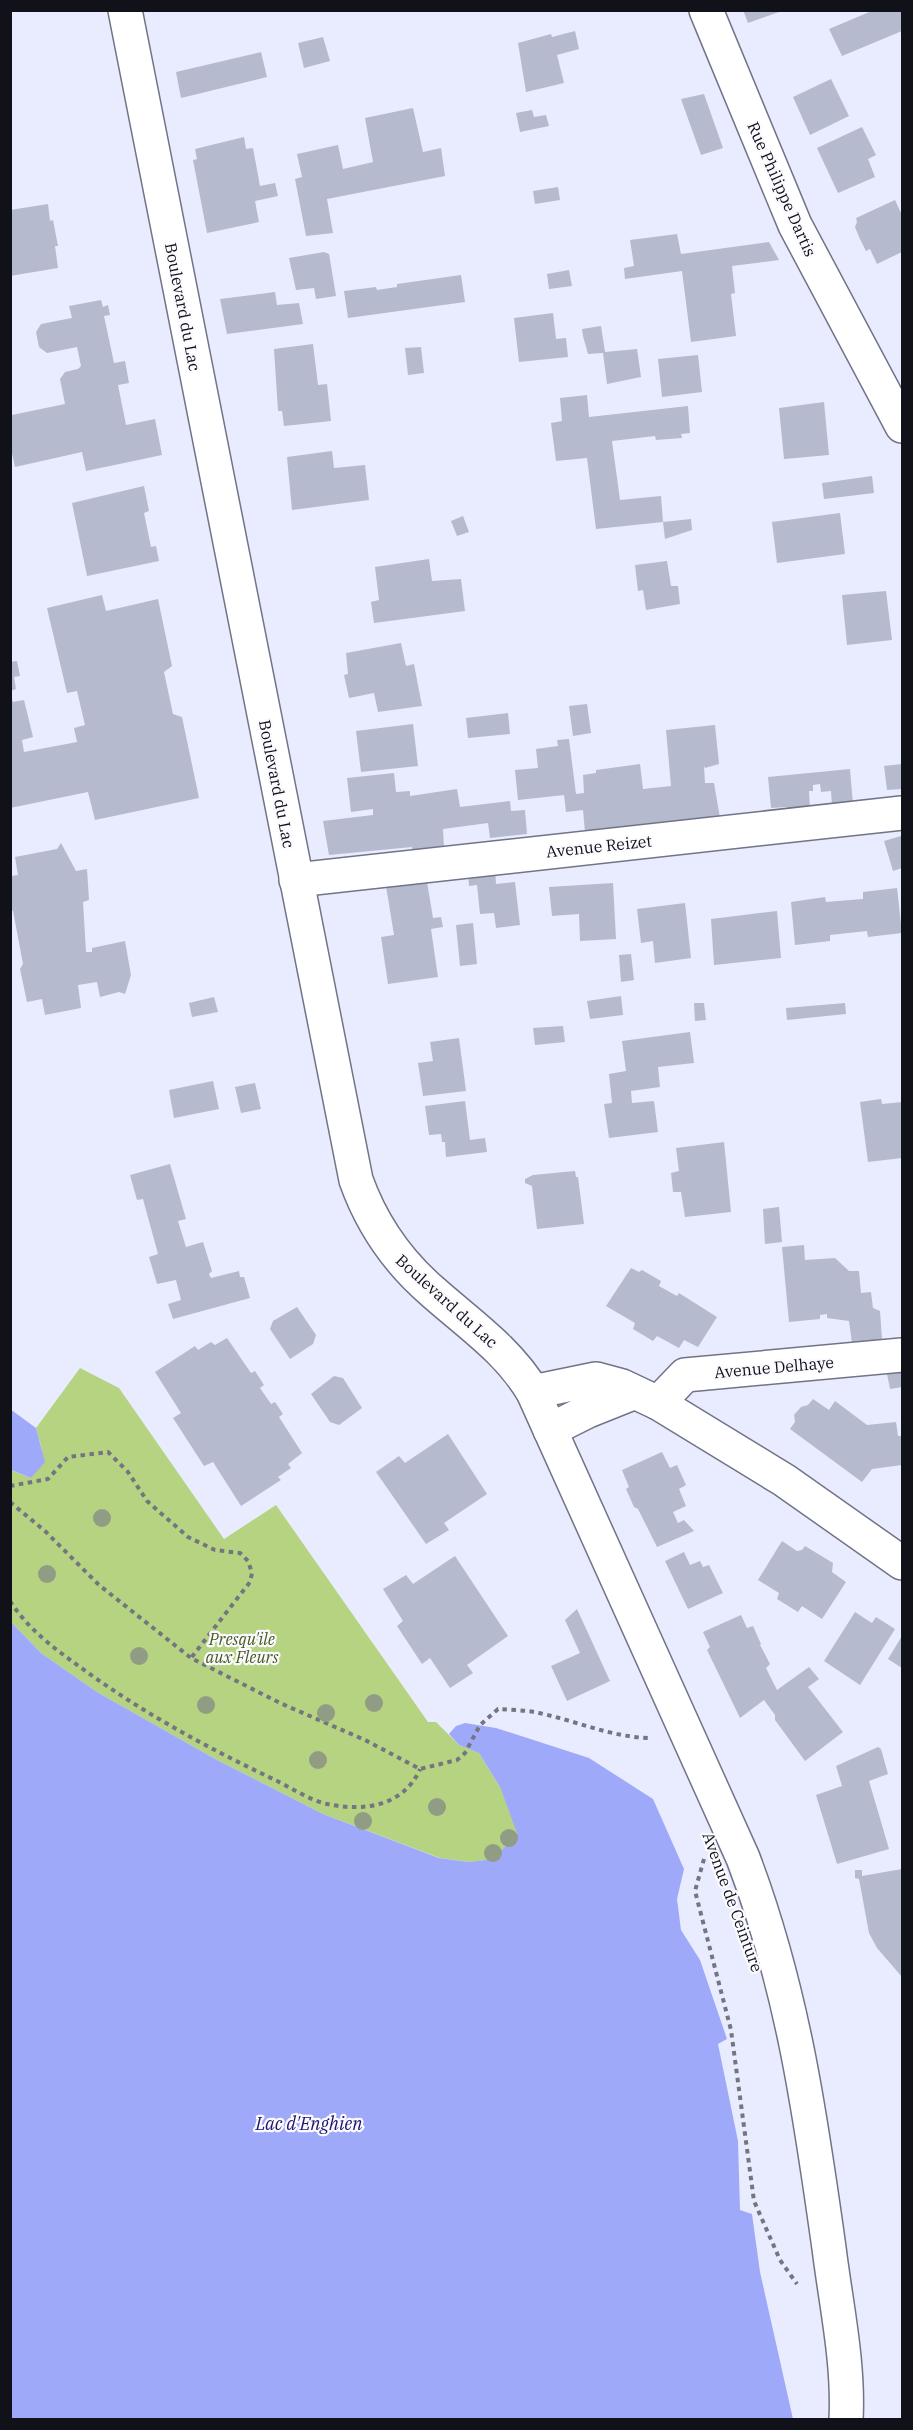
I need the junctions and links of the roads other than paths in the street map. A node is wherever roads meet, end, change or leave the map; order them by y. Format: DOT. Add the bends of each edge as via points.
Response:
graph roads {
  1 [pos="125,10"];
  2 [pos="706,10"];
  3 [pos="903,426"];
  4 [pos="903,813"];
  5 [pos="296,880"];
  6 [pos="903,1355"];
  7 [pos="533,1392"];
  8 [pos="646,1398"];
  9 [pos="550,1430"];
  10 [pos="903,1563"];
  11 [pos="846,2420"];
  1 -- 5 [label="street, Boulevard du Lac"];
  2 -- 3 [label="street, Rue Philippe Dartis" via="795,225"];
  4 -- 5 [label="street, Avenue Reizet"];
  5 -- 7 [label="street, Boulevard du Lac" via="350,1153 364,1202 398,1258 497,1346"];
  6 -- 8 [label="street, Avenue Delhaye" via="685,1375"];
  7 -- 8 [label="street" via="596,1380"];
  7 -- 9 [label="street, Boulevard du Lac"];
  8 -- 9 [label="street" via="588,1411"];
  8 -- 10 [label="street" via="784,1480"];
  9 -- 11 [label="street, Avenue de Ceinture" via="729,1822 769,1928 805,2080 845,2360"];
}
